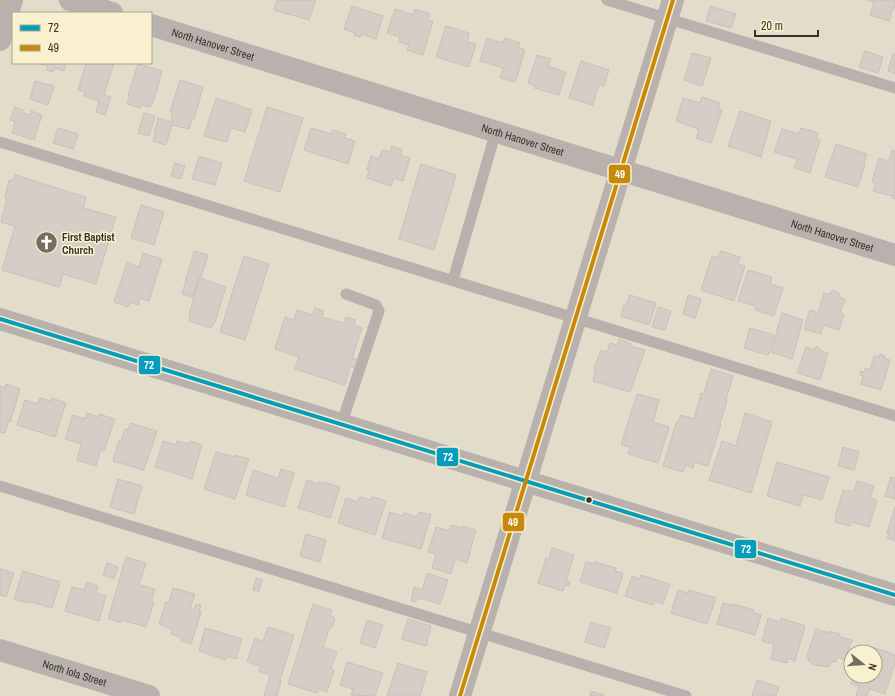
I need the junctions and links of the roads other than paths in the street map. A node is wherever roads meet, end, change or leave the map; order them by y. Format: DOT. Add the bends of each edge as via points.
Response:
graph roads {
  1 [pos="12,0"];
  2 [pos="70,0"];
  3 [pos="607,0"];
  4 [pos="670,9"];
  5 [pos="109,12"];
  6 [pos="152,25"];
  7 [pos="0,40"];
  8 [pos="895,88"];
  9 [pos="496,131"];
  10 [pos="0,142"];
  11 [pos="621,169"];
  12 [pos="895,255"];
  13 [pos="452,280"];
  14 [pos="346,294"];
  15 [pos="576,318"];
  16 [pos="0,319"];
  17 [pos="895,416"];
  18 [pos="341,425"];
  19 [pos="526,481"];
  20 [pos="0,486"];
  21 [pos="895,596"];
  22 [pos="479,632"];
  23 [pos="0,650"];
  24 [pos="149,696"];
  25 [pos="460,696"];
  26 [pos="686,696"];
  1 -- 7 [label="street"];
  2 -- 5 [label="street"];
  3 -- 4 [label="lane"];
  4 -- 8 [label="lane"];
  4 -- 11 [label="street"];
  6 -- 9 [label="street, North Hanover Street"];
  9 -- 11 [label="street, North Hanover Street"];
  9 -- 13 [label="lane"];
  10 -- 13 [label="lane"];
  11 -- 12 [label="street, North Hanover Street"];
  11 -- 15 [label="street"];
  13 -- 15 [label="lane"];
  14 -- 18 [label="lane" via="376,305 379,311"];
  15 -- 17 [label="lane"];
  15 -- 19 [label="street"];
  16 -- 18 [label="street"];
  18 -- 19 [label="street"];
  19 -- 21 [label="street"];
  19 -- 22 [label="street"];
  20 -- 22 [label="lane"];
  22 -- 25 [label="street"];
  22 -- 26 [label="lane"];
  23 -- 24 [label="street, North Iola Street"];
}
